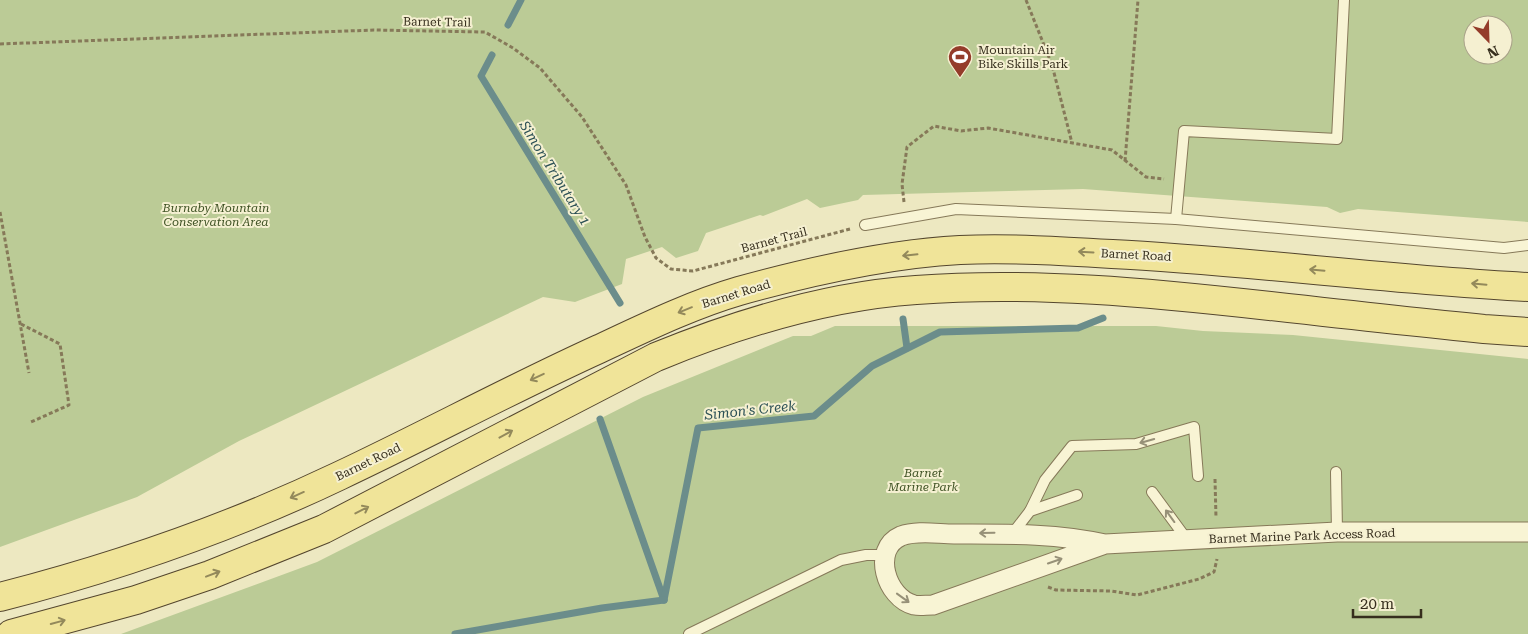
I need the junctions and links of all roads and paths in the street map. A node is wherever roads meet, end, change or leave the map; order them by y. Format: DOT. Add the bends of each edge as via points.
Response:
graph roads {
  1 [pos="1026,0"];
  2 [pos="1138,0"];
  3 [pos="1344,0"];
  4 [pos="0,44"];
  5 [pos="1072,144"];
  6 [pos="1126,160"];
  7 [pos="1180,181"];
  8 [pos="0,212"];
  9 [pos="907,218"];
  10 [pos="1176,219"];
  11 [pos="865,225"];
  12 [pos="1528,245"];
  13 [pos="1528,287"];
  14 [pos="20,324"];
  15 [pos="1528,332"];
  16 [pos="29,373"];
  17 [pos="31,422"];
  18 [pos="1336,472"];
  19 [pos="1198,476"];
  20 [pos="1215,476"];
  21 [pos="1152,492"];
  22 [pos="1077,496"];
  23 [pos="1030,510"];
  24 [pos="1216,510"];
  25 [pos="1337,532"];
  26 [pos="1528,532"];
  27 [pos="1013,533"];
  28 [pos="1188,541"];
  29 [pos="1105,544"];
  30 [pos="886,555"];
  31 [pos="0,597"];
  32 [pos="11,634"];
  33 [pos="689,634"];
  1 -- 5 [label="path" via="1052,64"];
  2 -- 6 [label="path"];
  3 -- 7 [label="lane" via="1337,139 1184,132"];
  4 -- 11 [label="path, Barnet Trail" via="374,30 485,32 540,68 582,117 626,185 656,258 671,269 693,271"];
  5 -- 6 [label="path" via="1112,150"];
  5 -- 9 [label="path" via="988,128 961,131 934,126 907,147 902,184"];
  6 -- 7 [label="path" via="1146,177"];
  7 -- 10 [label="lane"];
  8 -- 14 [label="path"];
  9 -- 10 [label="lane" via="956,209"];
  9 -- 11 [label="lane"];
  10 -- 12 [label="lane" via="1504,248"];
  13 -- 31 [label="main road, Barnet Road, one-way" via="1176,257 1031,250 959,250 898,256 841,267 744,290 689,309 532,380 337,477 254,514 170,547"];
  14 -- 16 [label="path"];
  14 -- 17 [label="path" via="60,344 69,405"];
  32 -- 15 [label="main road, one-way" via="126,603 210,575 324,529 656,356 706,336 848,299 916,290 1034,287 1174,296"];
  18 -- 25 [label="lane"];
  19 -- 23 [label="lane, one-way" via="1194,427 1136,444 1072,446 1044,480"];
  20 -- 24 [label="path"];
  28 -- 21 [label="lane, one-way"];
  22 -- 23 [label="lane"];
  23 -- 27 [label="lane"];
  25 -- 26 [label="street, Barnet Marine Park Access Road"];
  25 -- 28 [label="street, Barnet Marine Park Access Road"];
  27 -- 29 [label="street" via="1069,536"];
  27 -- 30 [label="street, one-way" via="913,534 895,540"];
  28 -- 29 [label="street, Barnet Marine Park Access Road"];
  30 -- 29 [label="street, one-way" via="887,576 897,595 924,606"];
  30 -- 33 [label="lane" via="841,560"];
}
